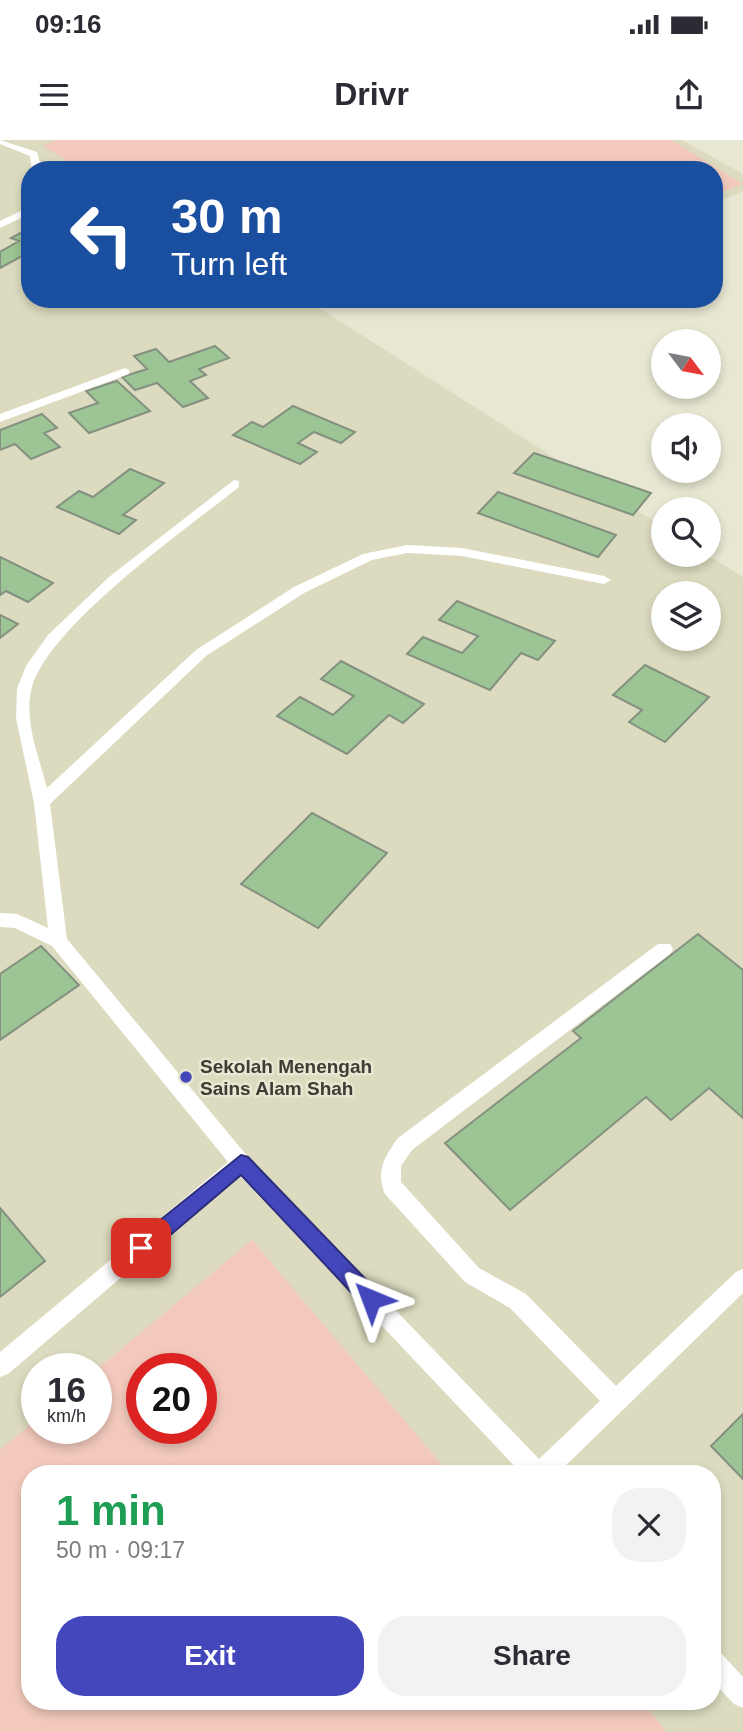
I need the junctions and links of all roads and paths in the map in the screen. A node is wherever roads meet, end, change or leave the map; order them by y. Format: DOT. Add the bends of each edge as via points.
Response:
graph roads {
  1 [pos="0,141"];
  2 [pos="35,161"];
  3 [pos="21,217"];
  4 [pos="0,225"];
  5 [pos="125,372"];
  6 [pos="0,418"];
  7 [pos="234,484"];
  8 [pos="604,580"];
  9 [pos="42,802"];
  10 [pos="0,920"];
  11 [pos="58,941"];
  12 [pos="664,949"];
  13 [pos="241,1163"];
  14 [pos="743,1279"];
  15 [pos="0,1366"];
  16 [pos="615,1401"];
  17 [pos="530,1465"];
  18 [pos="548,1465"];
  19 [pos="721,1672"];
  20 [pos="743,1695"];
  1 -- 2 [label="lane" via="34,154"];
  3 -- 4 [label="lane"];
  5 -- 6 [label="lane"];
  7 -- 9 [label="lane" via="68,620 32,666 24,688 23,724"];
  8 -- 9 [label="lane" via="462,552 407,549 368,557 299,590 201,653"];
  9 -- 11 [label="lane"];
  10 -- 11 [label="lane" via="17,920"];
  11 -- 13 [label="lane"];
  12 -- 16 [label="lane" via="405,1144 388,1176 392,1188 472,1275 518,1300"];
  13 -- 15 [label="lane"];
  13 -- 17 [label="lane"];
  14 -- 16 [label="lane"];
  16 -- 18 [label="lane"];
  19 -- 20 [label="lane"];
}
